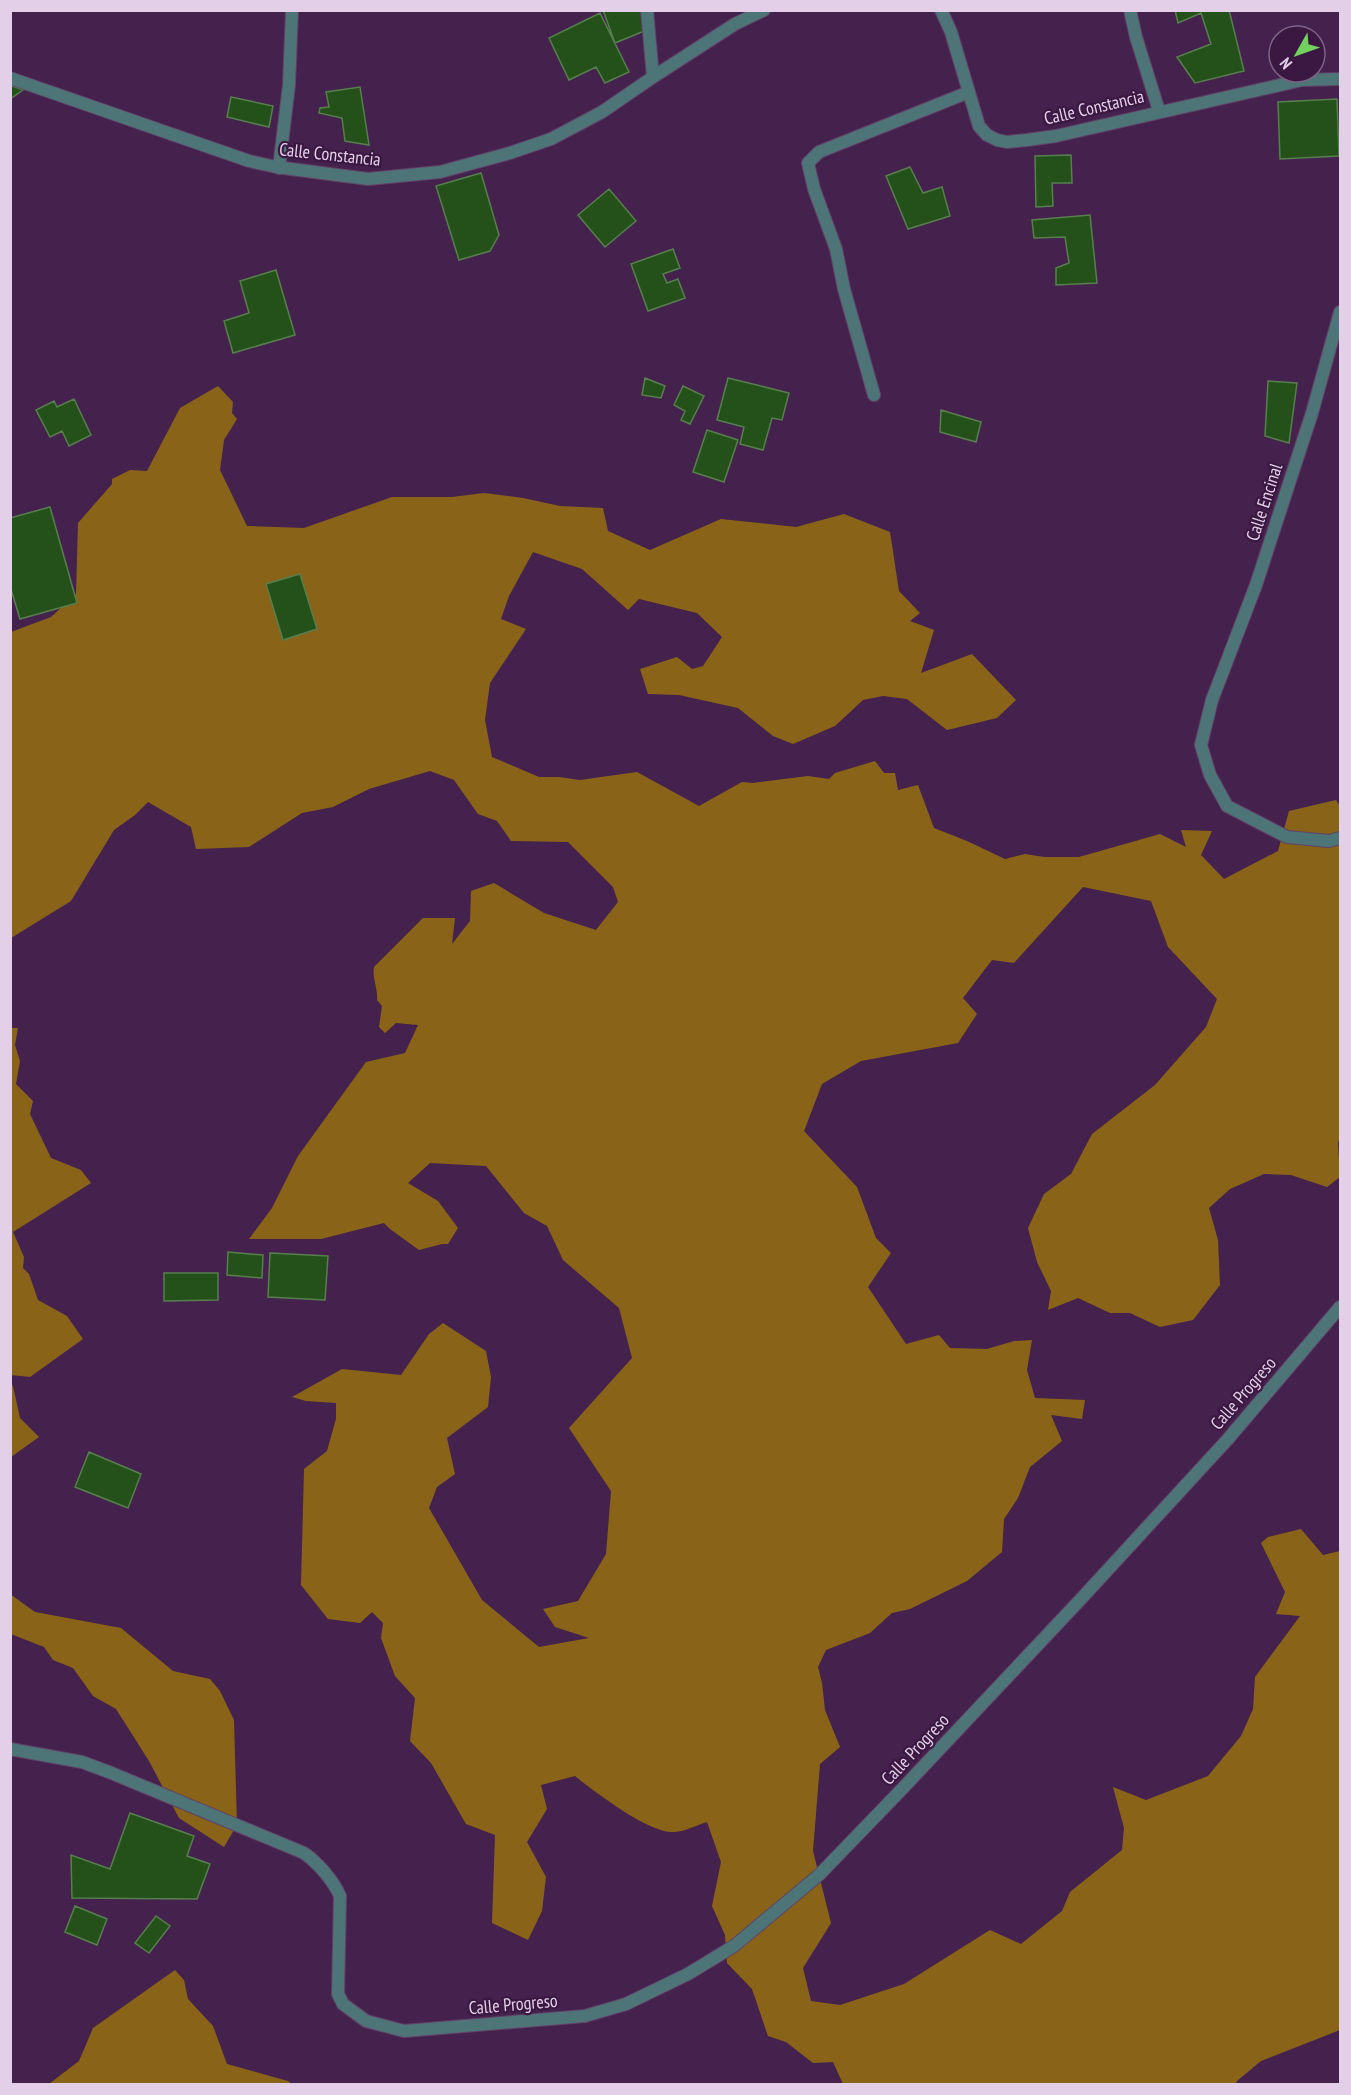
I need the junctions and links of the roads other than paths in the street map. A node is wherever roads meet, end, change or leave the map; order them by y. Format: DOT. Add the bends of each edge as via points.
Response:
graph roads {
  1 [pos="292,10"];
  2 [pos="647,10"];
  3 [pos="764,10"];
  4 [pos="941,10"];
  5 [pos="1130,10"];
  6 [pos="653,77"];
  7 [pos="10,78"];
  8 [pos="1341,79"];
  9 [pos="969,92"];
  10 [pos="1159,111"];
  11 [pos="279,168"];
  12 [pos="1341,312"];
  13 [pos="874,396"];
  14 [pos="1341,838"];
  15 [pos="1341,1307"];
  16 [pos="10,1749"];
  1 -- 11 [label="street" via="289,85"];
  2 -- 6 [label="street"];
  3 -- 6 [label="street, Calle Constancia" via="735,24"];
  4 -- 9 [label="street, Calle Constancia"];
  5 -- 10 [label="street"];
  6 -- 11 [label="street, Calle Constancia" via="602,112 551,139 440,172 368,179"];
  7 -- 11 [label="street, Calle Constancia"];
  8 -- 10 [label="street, Calle Constancia" via="1302,80"];
  9 -- 10 [label="street, Calle Constancia" via="980,126 987,135 1007,142 1056,136"];
  9 -- 13 [label="street" via="819,152 808,163 836,249"];
  12 -- 14 [label="street, Calle Encinal" via="1312,413 1256,585 1212,700 1201,745 1210,775 1227,806 1287,837 1329,841"];
  15 -- 16 [label="street, Calle Progreso" via="1228,1439 819,1875 734,1946 626,2004 585,2016 404,2031 366,2021 343,2004 337,1984 340,1896 304,1853 82,1762"];
}
